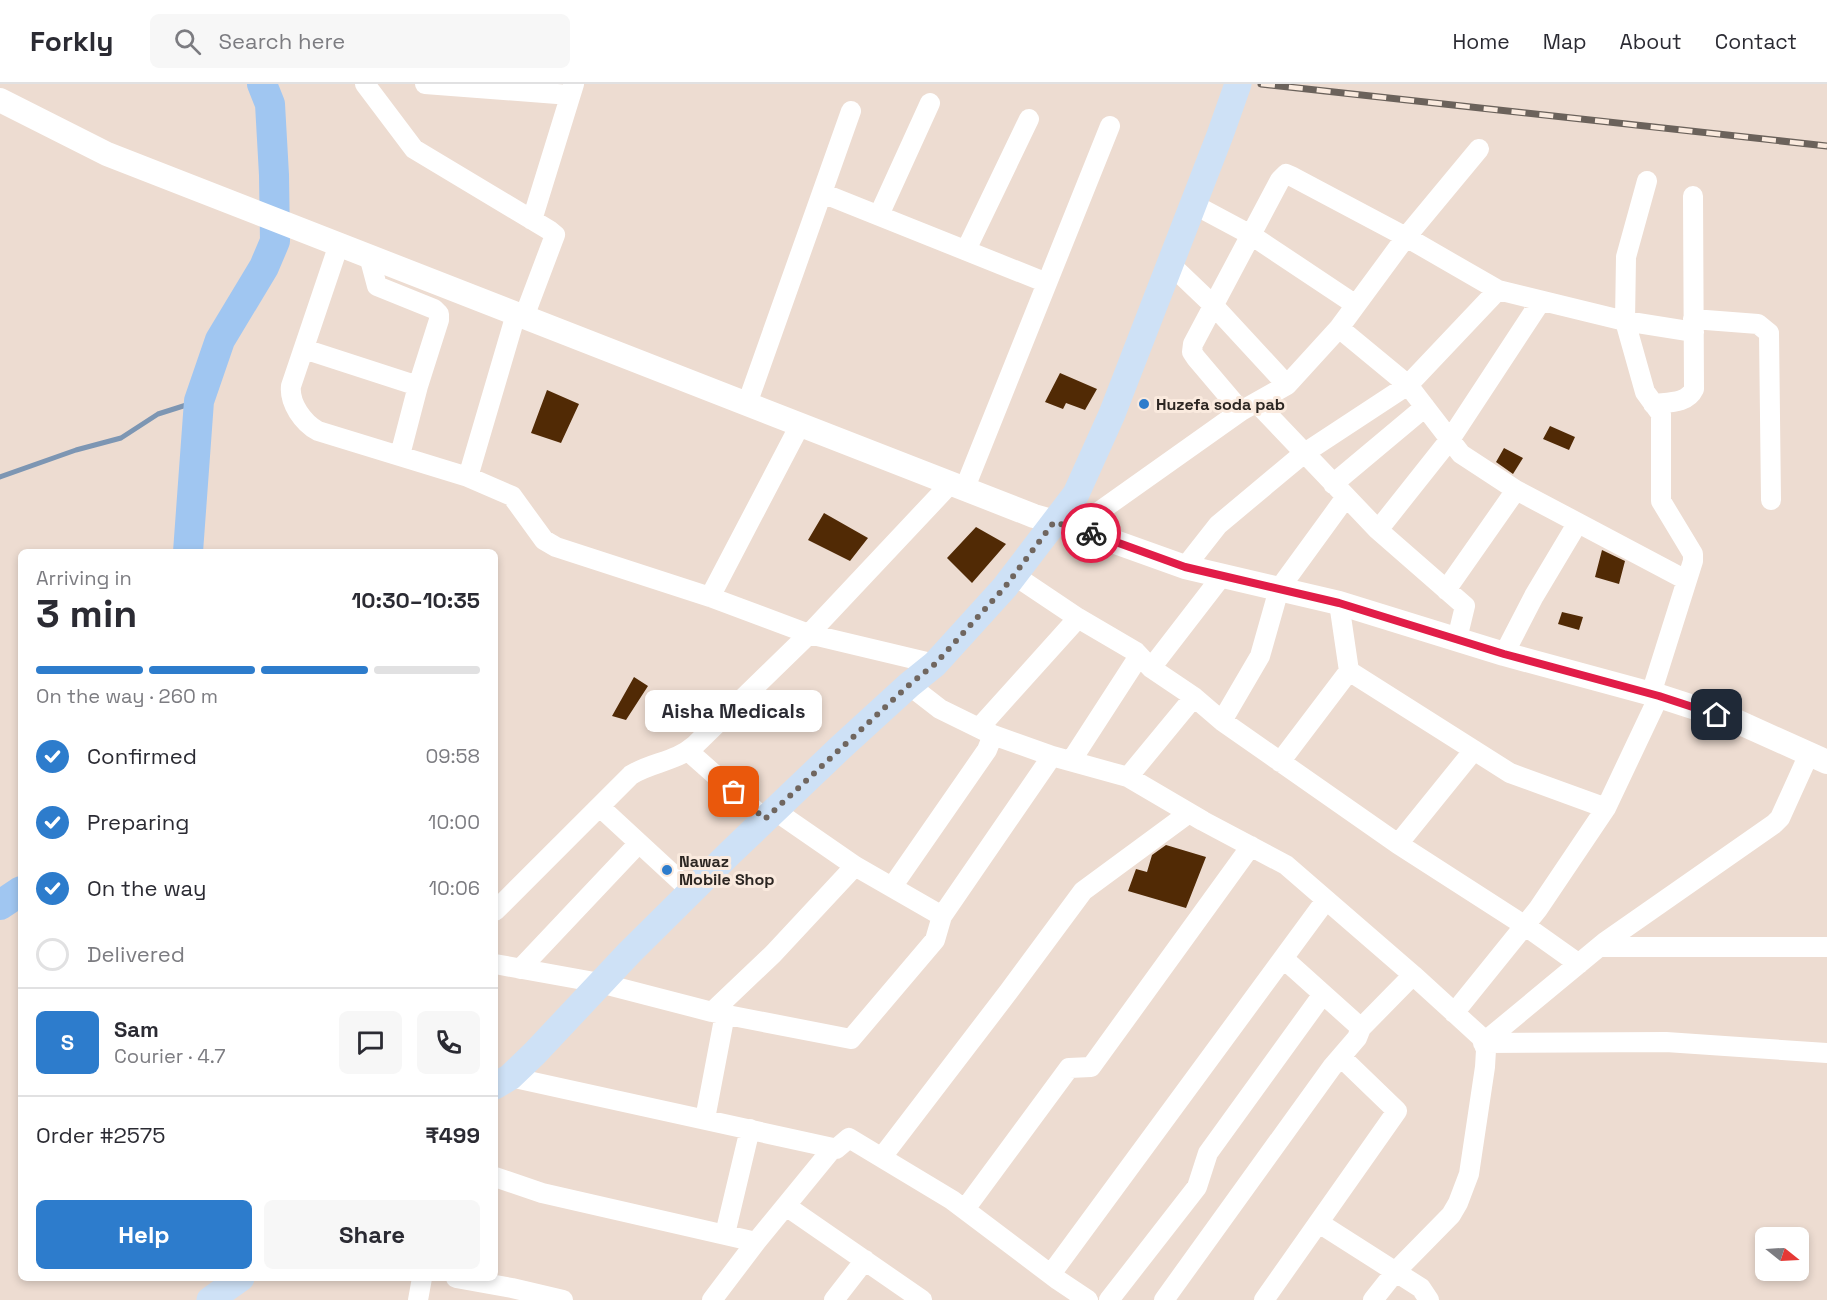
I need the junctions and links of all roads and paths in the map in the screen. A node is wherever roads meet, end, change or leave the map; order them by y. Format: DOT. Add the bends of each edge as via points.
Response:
graph roads {
  1 [pos="365,84"];
  2 [pos="425,84"];
  3 [pos="1238,84"];
  4 [pos="572,90"];
  5 [pos="0,100"];
  6 [pos="930,103"];
  7 [pos="851,111"];
  8 [pos="1029,119"];
  9 [pos="1110,126"];
  10 [pos="1479,149"];
  11 [pos="1647,181"];
  12 [pos="822,193"];
  13 [pos="1694,196"];
  14 [pos="1193,204"];
  15 [pos="879,215"];
  16 [pos="532,220"];
  17 [pos="1251,235"];
  18 [pos="1406,237"];
  19 [pos="339,244"];
  20 [pos="966,250"];
  21 [pos="369,256"];
  22 [pos="1170,264"];
  23 [pos="1047,283"];
  24 [pos="1498,290"];
  25 [pos="1541,301"];
  26 [pos="1356,305"];
  27 [pos="1214,306"];
  28 [pos="520,315"];
  29 [pos="1625,321"];
  30 [pos="1694,326"];
  31 [pos="1339,328"];
  32 [pos="304,349"];
  33 [pos="1287,385"];
  34 [pos="1408,385"];
  35 [pos="418,386"];
  36 [pos="747,404"];
  37 [pos="1653,404"];
  38 [pos="1425,406"];
  39 [pos="1249,407"];
  40 [pos="800,425"];
  41 [pos="1451,438"];
  42 [pos="1303,454"];
  43 [pos="400,455"];
  44 [pos="468,477"];
  45 [pos="958,487"];
  46 [pos="1339,490"];
  47 [pos="1516,490"];
  48 [pos="1771,500"];
  49 [pos="1577,524"];
  50 [pos="1065,525"];
  51 [pos="1378,530"];
  52 [pos="1185,567"];
  53 [pos="1014,575"];
  54 [pos="1222,576"];
  55 [pos="1686,580"];
  56 [pos="1279,589"];
  57 [pos="1446,590"];
  58 [pos="710,597"];
  59 [pos="1339,603"];
  60 [pos="1078,618"];
  61 [pos="809,634"];
  62 [pos="1457,639"];
  63 [pos="1504,654"];
  64 [pos="1145,662"];
  65 [pos="935,664"];
  66 [pos="1348,671"];
  67 [pos="909,685"];
  68 [pos="1655,695"];
  69 [pos="1194,697"];
  70 [pos="1222,721"];
  71 [pos="986,732"];
  72 [pos="1474,750"];
  73 [pos="688,751"];
  74 [pos="1052,756"];
  75 [pos="1818,758"];
  76 [pos="1071,761"];
  77 [pos="1280,762"];
  78 [pos="1128,777"];
  79 [pos="600,807"];
  80 [pos="1606,808"];
  81 [pos="1189,813"];
  82 [pos="769,814"];
  83 [pos="639,843"];
  84 [pos="1398,844"];
  85 [pos="1251,846"];
  86 [pos="855,866"];
  87 [pos="892,887"];
  88 [pos="691,891"];
  89 [pos="1326,900"];
  90 [pos="498,908"];
  91 [pos="942,916"];
  92 [pos="1524,925"];
  93 [pos="1600,946"];
  94 [pos="1827,946"];
  95 [pos="1284,959"];
  96 [pos="1579,964"];
  97 [pos="498,965"];
  98 [pos="520,969"];
  99 [pos="1413,975"];
  100 [pos="600,983"];
  101 [pos="1323,994"];
  102 [pos="719,1013"];
  103 [pos="1454,1013"];
  104 [pos="1360,1028"];
  105 [pos="1483,1043"];
  106 [pos="1827,1053"];
  107 [pos="1341,1057"];
  108 [pos="502,1081"];
  109 [pos="705,1119"];
  110 [pos="750,1129"];
  111 [pos="833,1148"];
  112 [pos="882,1157"];
  113 [pos="498,1178"];
  114 [pos="786,1206"];
  115 [pos="965,1209"];
  116 [pos="1319,1223"];
  117 [pos="725,1234"];
  118 [pos="756,1242"];
  119 [pos="865,1260"];
  120 [pos="1396,1271"];
  121 [pos="1051,1274"];
  122 [pos="238,1281"];
  123 [pos="421,1281"];
  124 [pos="473,1281"];
  125 [pos="1086,1299"];
  126 [pos="210,1300"];
  127 [pos="418,1300"];
  128 [pos="563,1300"];
  129 [pos="712,1300"];
  130 [pos="834,1300"];
  131 [pos="922,1300"];
  132 [pos="1109,1300"];
  133 [pos="1164,1300"];
  134 [pos="1264,1300"];
  135 [pos="1373,1300"];
  136 [pos="1429,1300"];
  1 -- 16 [label="street" via="414,149"];
  2 -- 4 [label="street"];
  3 -- 14 [label="main road"];
  4 -- 16 [label="street"];
  5 -- 19 [label="street" via="107,154"];
  6 -- 15 [label="street"];
  7 -- 12 [label="street"];
  8 -- 20 [label="street"];
  9 -- 23 [label="street"];
  10 -- 18 [label="street"];
  11 -- 29 [label="street" via="1626,257"];
  12 -- 15 [label="street"];
  12 -- 36 [label="street"];
  13 -- 30 [label="street"];
  14 -- 17 [label="street"];
  14 -- 22 [label="main road"];
  15 -- 20 [label="street"];
  16 -- 28 [label="street" via="555,235"];
  17 -- 18 [label="street" via="1286,174"];
  17 -- 26 [label="street"];
  17 -- 27 [label="street"];
  18 -- 24 [label="street"];
  18 -- 26 [label="street"];
  19 -- 21 [label="street"];
  19 -- 32 [label="street"];
  20 -- 23 [label="street"];
  21 -- 28 [label="street"];
  21 -- 35 [label="street" via="377,286 439,314"];
  22 -- 27 [label="street"];
  22 -- 50 [label="main road"];
  23 -- 45 [label="street"];
  24 -- 25 [label="street"];
  24 -- 34 [label="street"];
  25 -- 29 [label="street"];
  25 -- 41 [label="street"];
  26 -- 31 [label="street"];
  27 -- 33 [label="street"];
  27 -- 39 [label="street" via="1192,352"];
  28 -- 36 [label="street"];
  28 -- 44 [label="street"];
  29 -- 30 [label="street"];
  29 -- 37 [label="street" via="1645,392"];
  30 -- 37 [label="street" via="1691,396"];
  30 -- 48 [label="street" via="1758,324 1769,333"];
  31 -- 33 [label="street"];
  31 -- 34 [label="street"];
  32 -- 35 [label="street"];
  32 -- 43 [label="street" via="290,394 310,427"];
  33 -- 39 [label="street"];
  34 -- 38 [label="street"];
  34 -- 42 [label="street"];
  35 -- 43 [label="street"];
  36 -- 40 [label="street"];
  37 -- 55 [label="street" via="1661,414 1661,501 1693,554"];
  38 -- 41 [label="street"];
  38 -- 46 [label="street"];
  39 -- 42 [label="street"];
  39 -- 50 [label="street"];
  40 -- 45 [label="street"];
  40 -- 58 [label="street"];
  41 -- 47 [label="street" via="1461,454"];
  41 -- 51 [label="street"];
  42 -- 46 [label="street"];
  42 -- 52 [label="street" via="1218,525"];
  43 -- 44 [label="street"];
  44 -- 58 [label="street" via="512,496 549,544"];
  45 -- 50 [label="street"];
  45 -- 61 [label="street"];
  46 -- 51 [label="street"];
  46 -- 56 [label="street"];
  47 -- 49 [label="street"];
  47 -- 57 [label="street"];
  49 -- 55 [label="street"];
  49 -- 63 [label="street"];
  50 -- 52 [label="street"];
  50 -- 53 [label="main road"];
  51 -- 57 [label="street"];
  52 -- 54 [label="street"];
  53 -- 60 [label="street"];
  53 -- 65 [label="main road"];
  54 -- 56 [label="street"];
  54 -- 64 [label="street"];
  55 -- 68 [label="street"];
  56 -- 59 [label="street"];
  56 -- 70 [label="street" via="1260,656"];
  57 -- 62 [label="street" via="1465,606"];
  58 -- 61 [label="street"];
  59 -- 62 [label="street"];
  59 -- 66 [label="street"];
  60 -- 64 [label="street"];
  60 -- 71 [label="street"];
  61 -- 65 [label="street"];
  61 -- 73 [label="street"];
  62 -- 63 [label="street"];
  63 -- 68 [label="street"];
  64 -- 69 [label="street"];
  64 -- 76 [label="street"];
  65 -- 67 [label="main road"];
  66 -- 72 [label="street"];
  66 -- 77 [label="street"];
  67 -- 71 [label="street" via="940,709"];
  67 -- 82 [label="main road"];
  68 -- 75 [label="street" via="1736,721"];
  68 -- 80 [label="street"];
  69 -- 70 [label="street"];
  69 -- 78 [label="street"];
  70 -- 77 [label="street"];
  71 -- 74 [label="street"];
  71 -- 87 [label="street" via="987,750"];
  72 -- 80 [label="street" via="1510,773"];
  72 -- 84 [label="street"];
  73 -- 79 [label="street" via="638,770"];
  73 -- 82 [label="street"];
  74 -- 76 [label="street"];
  74 -- 91 [label="street"];
  75 -- 93 [label="street" via="1774,825"];
  76 -- 78 [label="street"];
  77 -- 84 [label="street"];
  78 -- 81 [label="street"];
  79 -- 83 [label="street"];
  79 -- 90 [label="street"];
  80 -- 92 [label="street"];
  81 -- 85 [label="street"];
  81 -- 112 [label="street" via="1083,891"];
  82 -- 86 [label="street"];
  82 -- 88 [label="main road"];
  83 -- 88 [label="street"];
  83 -- 98 [label="street"];
  84 -- 92 [label="street"];
  85 -- 89 [label="street" via="1286,865"];
  85 -- 115 [label="street" via="1091,1067 1069,1068"];
  86 -- 87 [label="street"];
  86 -- 102 [label="street"];
  87 -- 91 [label="street"];
  88 -- 100 [label="main road"];
  89 -- 95 [label="street"];
  89 -- 99 [label="street"];
  91 -- 102 [label="street" via="935,940 851,1039"];
  92 -- 96 [label="street"];
  92 -- 103 [label="street"];
  93 -- 94 [label="street"];
  93 -- 96 [label="street"];
  95 -- 101 [label="street"];
  95 -- 121 [label="street"];
  96 -- 105 [label="street"];
  97 -- 98 [label="street"];
  98 -- 100 [label="street"];
  99 -- 103 [label="street"];
  99 -- 104 [label="street"];
  100 -- 102 [label="street"];
  100 -- 108 [label="main road"];
  101 -- 104 [label="street"];
  101 -- 132 [label="street" via="1208,1153 1197,1187"];
  102 -- 109 [label="street"];
  103 -- 105 [label="street"];
  104 -- 107 [label="street" via="1358,1038"];
  105 -- 106 [label="street" via="1666,1042"];
  105 -- 120 [label="street" via="1485,1067 1465,1186 1451,1215"];
  107 -- 116 [label="street" via="1397,1111"];
  107 -- 133 [label="street"];
  108 -- 109 [label="street"];
  109 -- 110 [label="street"];
  110 -- 111 [label="street"];
  110 -- 117 [label="street"];
  111 -- 112 [label="street" via="849,1138"];
  111 -- 114 [label="street"];
  112 -- 115 [label="street"];
  113 -- 117 [label="street" via="542,1192"];
  114 -- 118 [label="street"];
  114 -- 119 [label="street"];
  115 -- 121 [label="street"];
  116 -- 120 [label="street"];
  116 -- 134 [label="street"];
  117 -- 118 [label="street"];
  118 -- 129 [label="street"];
  119 -- 130 [label="street"];
  119 -- 131 [label="street"];
  120 -- 135 [label="street"];
  120 -- 136 [label="street" via="1421,1288"];
  121 -- 125 [label="street"];
  122 -- 126 [label="main road"];
  123 -- 127 [label="street"];
  124 -- 128 [label="street"];
}
